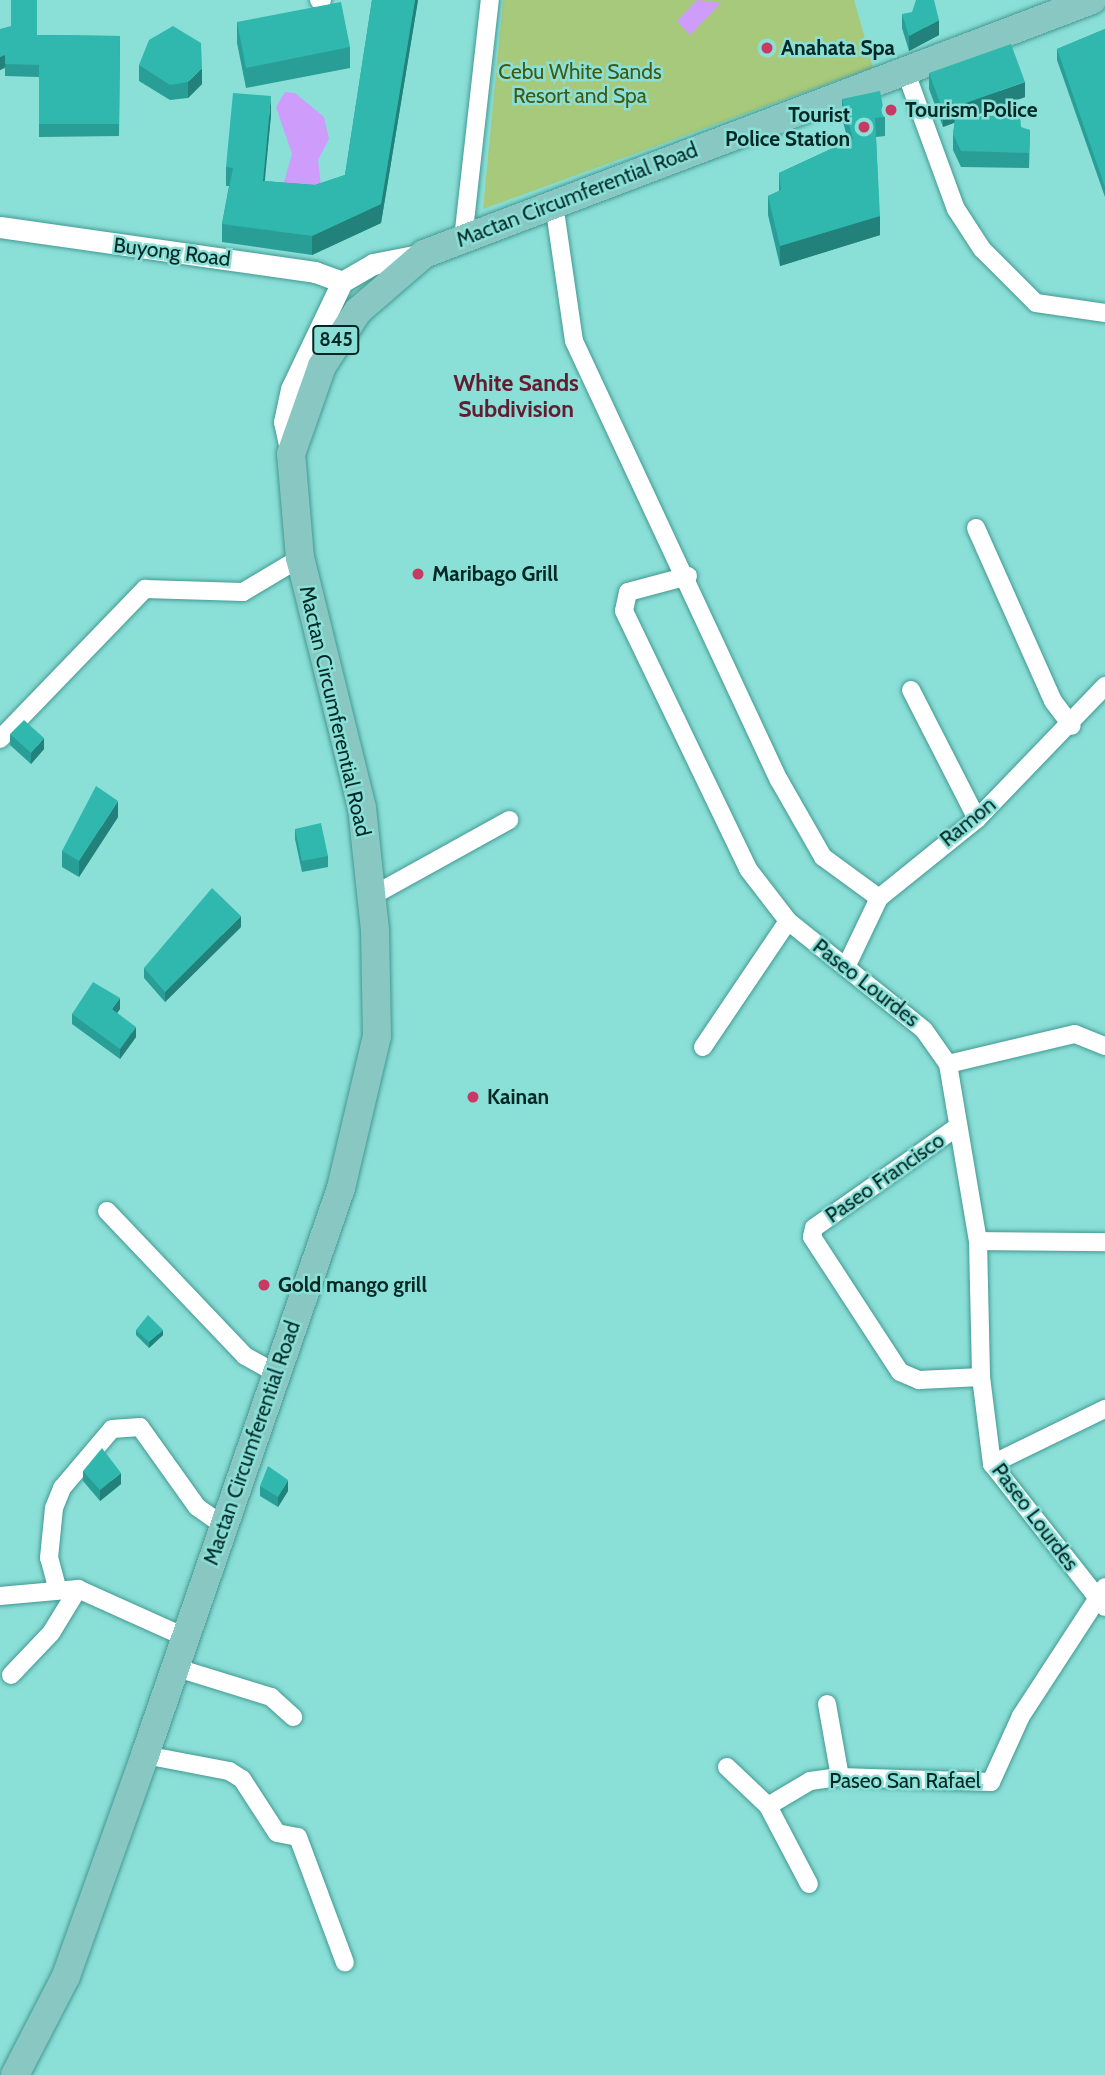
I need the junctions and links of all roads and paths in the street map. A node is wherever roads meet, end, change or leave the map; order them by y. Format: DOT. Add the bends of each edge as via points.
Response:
graph roads {
  1 [pos="490,0"];
  2 [pos="1092,0"];
  3 [pos="905,70"];
  4 [pos="554,204"];
  5 [pos="0,228"];
  6 [pos="463,239"];
  7 [pos="424,254"];
  8 [pos="342,282"];
  9 [pos="1105,313"];
  10 [pos="291,454"];
  11 [pos="976,528"];
  12 [pos="300,558"];
  13 [pos="688,576"];
  14 [pos="1105,686"];
  15 [pos="911,690"];
  16 [pos="1072,726"];
  17 [pos="0,739"];
  18 [pos="977,819"];
  19 [pos="509,820"];
  20 [pos="372,896"];
  21 [pos="879,898"];
  22 [pos="788,921"];
  23 [pos="846,967"];
  24 [pos="1105,1046"];
  25 [pos="703,1047"];
  26 [pos="948,1064"];
  27 [pos="957,1127"];
  28 [pos="107,1211"];
  29 [pos="1103,1238"];
  30 [pos="978,1241"];
  31 [pos="276,1373"];
  32 [pos="981,1377"];
  33 [pos="1105,1409"];
  34 [pos="992,1464"];
  35 [pos="223,1525"];
  36 [pos="57,1587"];
  37 [pos="78,1589"];
  38 [pos="0,1596"];
  39 [pos="1102,1597"];
  40 [pos="185,1637"];
  41 [pos="174,1667"];
  42 [pos="10,1675"];
  43 [pos="827,1704"];
  44 [pos="293,1717"];
  45 [pos="145,1755"];
  46 [pos="727,1767"];
  47 [pos="840,1777"];
  48 [pos="768,1806"];
  49 [pos="809,1884"];
  50 [pos="345,1963"];
  51 [pos="15,2075"];
  1 -- 6 [label="street"];
  2 -- 3 [label="main road, Mactan Circumferential Road / 845"];
  3 -- 4 [label="main road, Mactan Circumferential Road / 845"];
  3 -- 9 [label="street" via="956,209 982,249 1036,303"];
  4 -- 6 [label="main road, Mactan Circumferential Road / 845"];
  4 -- 13 [label="street" via="574,341"];
  5 -- 8 [label="street, Buyong Road" via="315,272"];
  6 -- 7 [label="main road, Mactan Circumferential Road / 845"];
  7 -- 8 [label="street" via="373,264"];
  7 -- 10 [label="main road, Mactan Circumferential Road / 845" via="358,312 335,342"];
  8 -- 10 [label="street" via="292,389 284,422"];
  10 -- 12 [label="main road, Mactan Circumferential Road / 845"];
  11 -- 16 [label="street" via="1053,701"];
  12 -- 17 [label="street" via="243,592 145,589"];
  12 -- 20 [label="main road, Mactan Circumferential Road / 845" via="362,808"];
  13 -- 21 [label="street" via="779,780 822,857"];
  13 -- 22 [label="street, Paseo Lourdes" via="628,592 624,611 748,869"];
  14 -- 16 [label="street, Ramon"];
  15 -- 18 [label="street"];
  16 -- 18 [label="street, Ramon"];
  18 -- 21 [label="street, Ramon"];
  19 -- 20 [label="street"];
  20 -- 31 [label="main road, Mactan Circumferential Road / 845" via="379,995 365,1099"];
  21 -- 23 [label="street, Ramon"];
  22 -- 23 [label="street, Paseo Lourdes"];
  22 -- 25 [label="street"];
  23 -- 26 [label="street, Paseo Lourdes" via="924,1030"];
  24 -- 26 [label="street" via="1075,1034"];
  26 -- 27 [label="street, Paseo Lourdes"];
  27 -- 30 [label="street, Paseo Lourdes"];
  27 -- 32 [label="street, Paseo Francisco" via="814,1228 812,1237 900,1372 919,1380"];
  28 -- 31 [label="street" via="245,1356"];
  29 -- 30 [label="street"];
  30 -- 32 [label="street, Paseo Lourdes"];
  31 -- 35 [label="main road, Mactan Circumferential Road / 845"];
  32 -- 34 [label="street, Paseo Lourdes"];
  33 -- 34 [label="street"];
  34 -- 39 [label="street, Paseo Lourdes"];
  35 -- 36 [label="street" via="197,1507 140,1427 112,1429 62,1488 54,1508 49,1558"];
  35 -- 40 [label="main road, Mactan Circumferential Road / 845"];
  36 -- 37 [label="street"];
  36 -- 38 [label="street"];
  37 -- 40 [label="street"];
  37 -- 42 [label="street" via="51,1633"];
  39 -- 47 [label="street, Paseo San Rafael" via="1021,1716 991,1782"];
  40 -- 41 [label="main road, Mactan Circumferential Road / 845"];
  41 -- 44 [label="street" via="271,1697"];
  41 -- 45 [label="main road, Mactan Circumferential Road / 845"];
  43 -- 47 [label="street"];
  45 -- 50 [label="street" via="229,1771 242,1779 267,1823 299,1838"];
  45 -- 51 [label="main road, Mactan Circumferential Road / 845" via="66,1976"];
  46 -- 48 [label="street"];
  47 -- 48 [label="street, Paseo San Rafael" via="810,1781"];
  48 -- 49 [label="street"];
}
